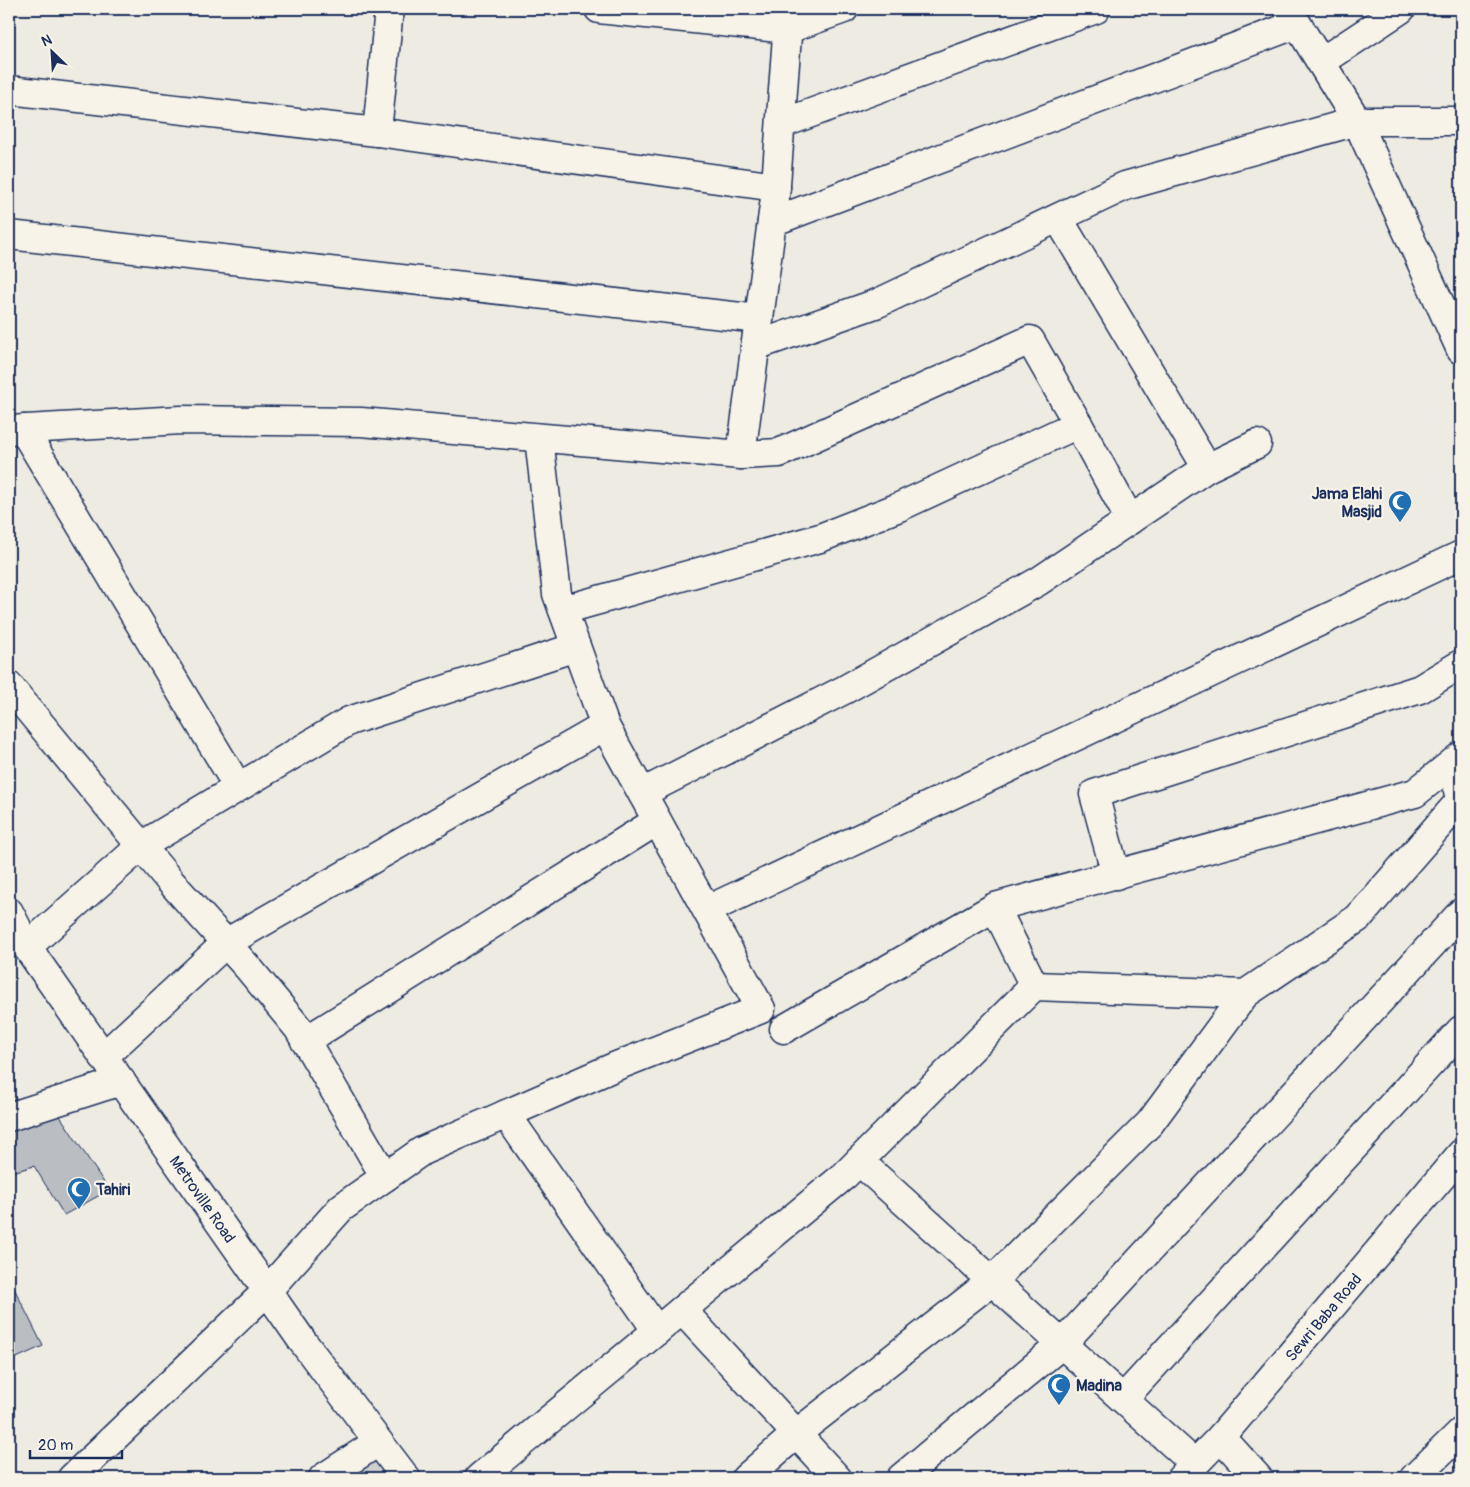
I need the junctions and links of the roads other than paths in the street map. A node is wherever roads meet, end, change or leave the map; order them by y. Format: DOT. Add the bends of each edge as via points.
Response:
graph roads {
  1 [pos="389,9"];
  2 [pos="599,9"];
  3 [pos="844,9"];
  4 [pos="1096,9"];
  5 [pos="1401,9"];
  6 [pos="1292,16"];
  7 [pos="788,19"];
  8 [pos="1320,62"];
  9 [pos="9,90"];
  10 [pos="1357,121"];
  11 [pos="1461,121"];
  12 [pos="780,124"];
  13 [pos="377,132"];
  14 [pos="776,187"];
  15 [pos="1058,218"];
  16 [pos="772,222"];
  17 [pos="9,235"];
  18 [pos="759,319"];
  19 [pos="755,346"];
  20 [pos="1461,350"];
  21 [pos="1078,424"];
  22 [pos="16,429"];
  23 [pos="539,438"];
  24 [pos="1257,444"];
  25 [pos="741,455"];
  26 [pos="1207,468"];
  27 [pos="1130,520"];
  28 [pos="1461,555"];
  29 [pos="563,610"];
  30 [pos="576,647"];
  31 [pos="1461,664"];
  32 [pos="9,686"];
  33 [pos="604,726"];
  34 [pos="1457,759"];
  35 [pos="238,788"];
  36 [pos="642,793"];
  37 [pos="657,821"];
  38 [pos="141,846"];
  39 [pos="1116,875"];
  40 [pos="995,907"];
  41 [pos="707,910"];
  42 [pos="1461,913"];
  43 [pos="15,928"];
  44 [pos="226,943"];
  45 [pos="1034,986"];
  46 [pos="1245,994"];
  47 [pos="784,1029"];
  48 [pos="1461,1030"];
  49 [pos="305,1041"];
  50 [pos="104,1056"];
  51 [pos="121,1081"];
  52 [pos="506,1114"];
  53 [pos="9,1116"];
  54 [pos="1461,1154"];
  55 [pos="859,1162"];
  56 [pos="385,1177"];
  57 [pos="992,1281"];
  58 [pos="267,1291"];
  59 [pos="682,1310"];
  60 [pos="657,1331"];
  61 [pos="1062,1344"];
  62 [pos="1123,1399"];
  63 [pos="1461,1432"];
  64 [pos="796,1434"];
  65 [pos="1221,1437"];
  66 [pos="378,1442"];
  67 [pos="1188,1471"];
  68 [pos="72,1478"];
  69 [pos="324,1478"];
  70 [pos="406,1478"];
  71 [pos="479,1478"];
  72 [pos="746,1478"];
  73 [pos="836,1478"];
  74 [pos="901,1478"];
  75 [pos="1258,1478"];
  76 [pos="1414,1478"];
  1 -- 13 [label="street"];
  2 -- 7 [label="street"];
  3 -- 7 [label="street"];
  4 -- 12 [label="street"];
  5 -- 8 [label="street"];
  6 -- 8 [label="street"];
  6 -- 16 [label="street"];
  7 -- 12 [label="street"];
  8 -- 10 [label="street"];
  9 -- 13 [label="street"];
  10 -- 11 [label="street"];
  10 -- 15 [label="street" via="1126,186"];
  10 -- 20 [label="street"];
  12 -- 14 [label="street"];
  13 -- 14 [label="street"];
  14 -- 16 [label="street"];
  15 -- 19 [label="street" via="878,303"];
  15 -- 26 [label="street"];
  16 -- 18 [label="street"];
  17 -- 18 [label="street"];
  18 -- 19 [label="street"];
  19 -- 25 [label="street"];
  21 -- 25 [label="street" via="1030,340 779,453"];
  21 -- 27 [label="street"];
  21 -- 29 [label="street" via="899,508 820,538"];
  22 -- 23 [label="street" via="180,420 361,422"];
  22 -- 35 [label="street" via="29,439"];
  23 -- 25 [label="street"];
  23 -- 29 [label="street" via="557,594"];
  24 -- 26 [label="street"];
  26 -- 27 [label="street"];
  27 -- 36 [label="street" via="1039,581 844,690"];
  28 -- 41 [label="street"];
  29 -- 30 [label="street"];
  30 -- 33 [label="street"];
  30 -- 35 [label="street" via="349,721"];
  31 -- 39 [label="street" via="1420,689 1094,794"];
  32 -- 38 [label="street"];
  33 -- 36 [label="street"];
  33 -- 44 [label="street"];
  34 -- 39 [label="street" via="1415,793"];
  34 -- 46 [label="street" via="1460,800 1358,918"];
  35 -- 38 [label="street"];
  36 -- 37 [label="street"];
  37 -- 41 [label="street"];
  37 -- 49 [label="street"];
  38 -- 43 [label="street"];
  38 -- 44 [label="street"];
  39 -- 40 [label="street"];
  40 -- 45 [label="street"];
  40 -- 47 [label="street"];
  41 -- 52 [label="street" via="761,1009"];
  42 -- 61 [label="street"];
  43 -- 50 [label="street, Metroville Road"];
  44 -- 49 [label="street" via="298,1028"];
  44 -- 50 [label="street"];
  45 -- 46 [label="street"];
  45 -- 55 [label="street"];
  46 -- 57 [label="street" via="1150,1123"];
  48 -- 62 [label="street"];
  49 -- 56 [label="street"];
  50 -- 51 [label="street, Metroville Road"];
  51 -- 53 [label="street"];
  51 -- 58 [label="street, Metroville Road"];
  52 -- 56 [label="street" via="422,1151"];
  52 -- 60 [label="street"];
  54 -- 65 [label="street, Sewri Baba Road"];
  55 -- 57 [label="street"];
  55 -- 59 [label="street"];
  56 -- 58 [label="street" via="341,1208"];
  57 -- 61 [label="street"];
  57 -- 64 [label="street"];
  58 -- 66 [label="street, Metroville Road"];
  58 -- 68 [label="street"];
  59 -- 60 [label="street"];
  59 -- 64 [label="street"];
  60 -- 71 [label="street"];
  61 -- 62 [label="street"];
  61 -- 74 [label="street"];
  62 -- 67 [label="street"];
  63 -- 76 [label="street"];
  64 -- 72 [label="street"];
  64 -- 73 [label="street"];
  65 -- 67 [label="street, Sewri Baba Road"];
  65 -- 75 [label="street"];
  66 -- 69 [label="street"];
  66 -- 70 [label="street, Metroville Road"];
}
